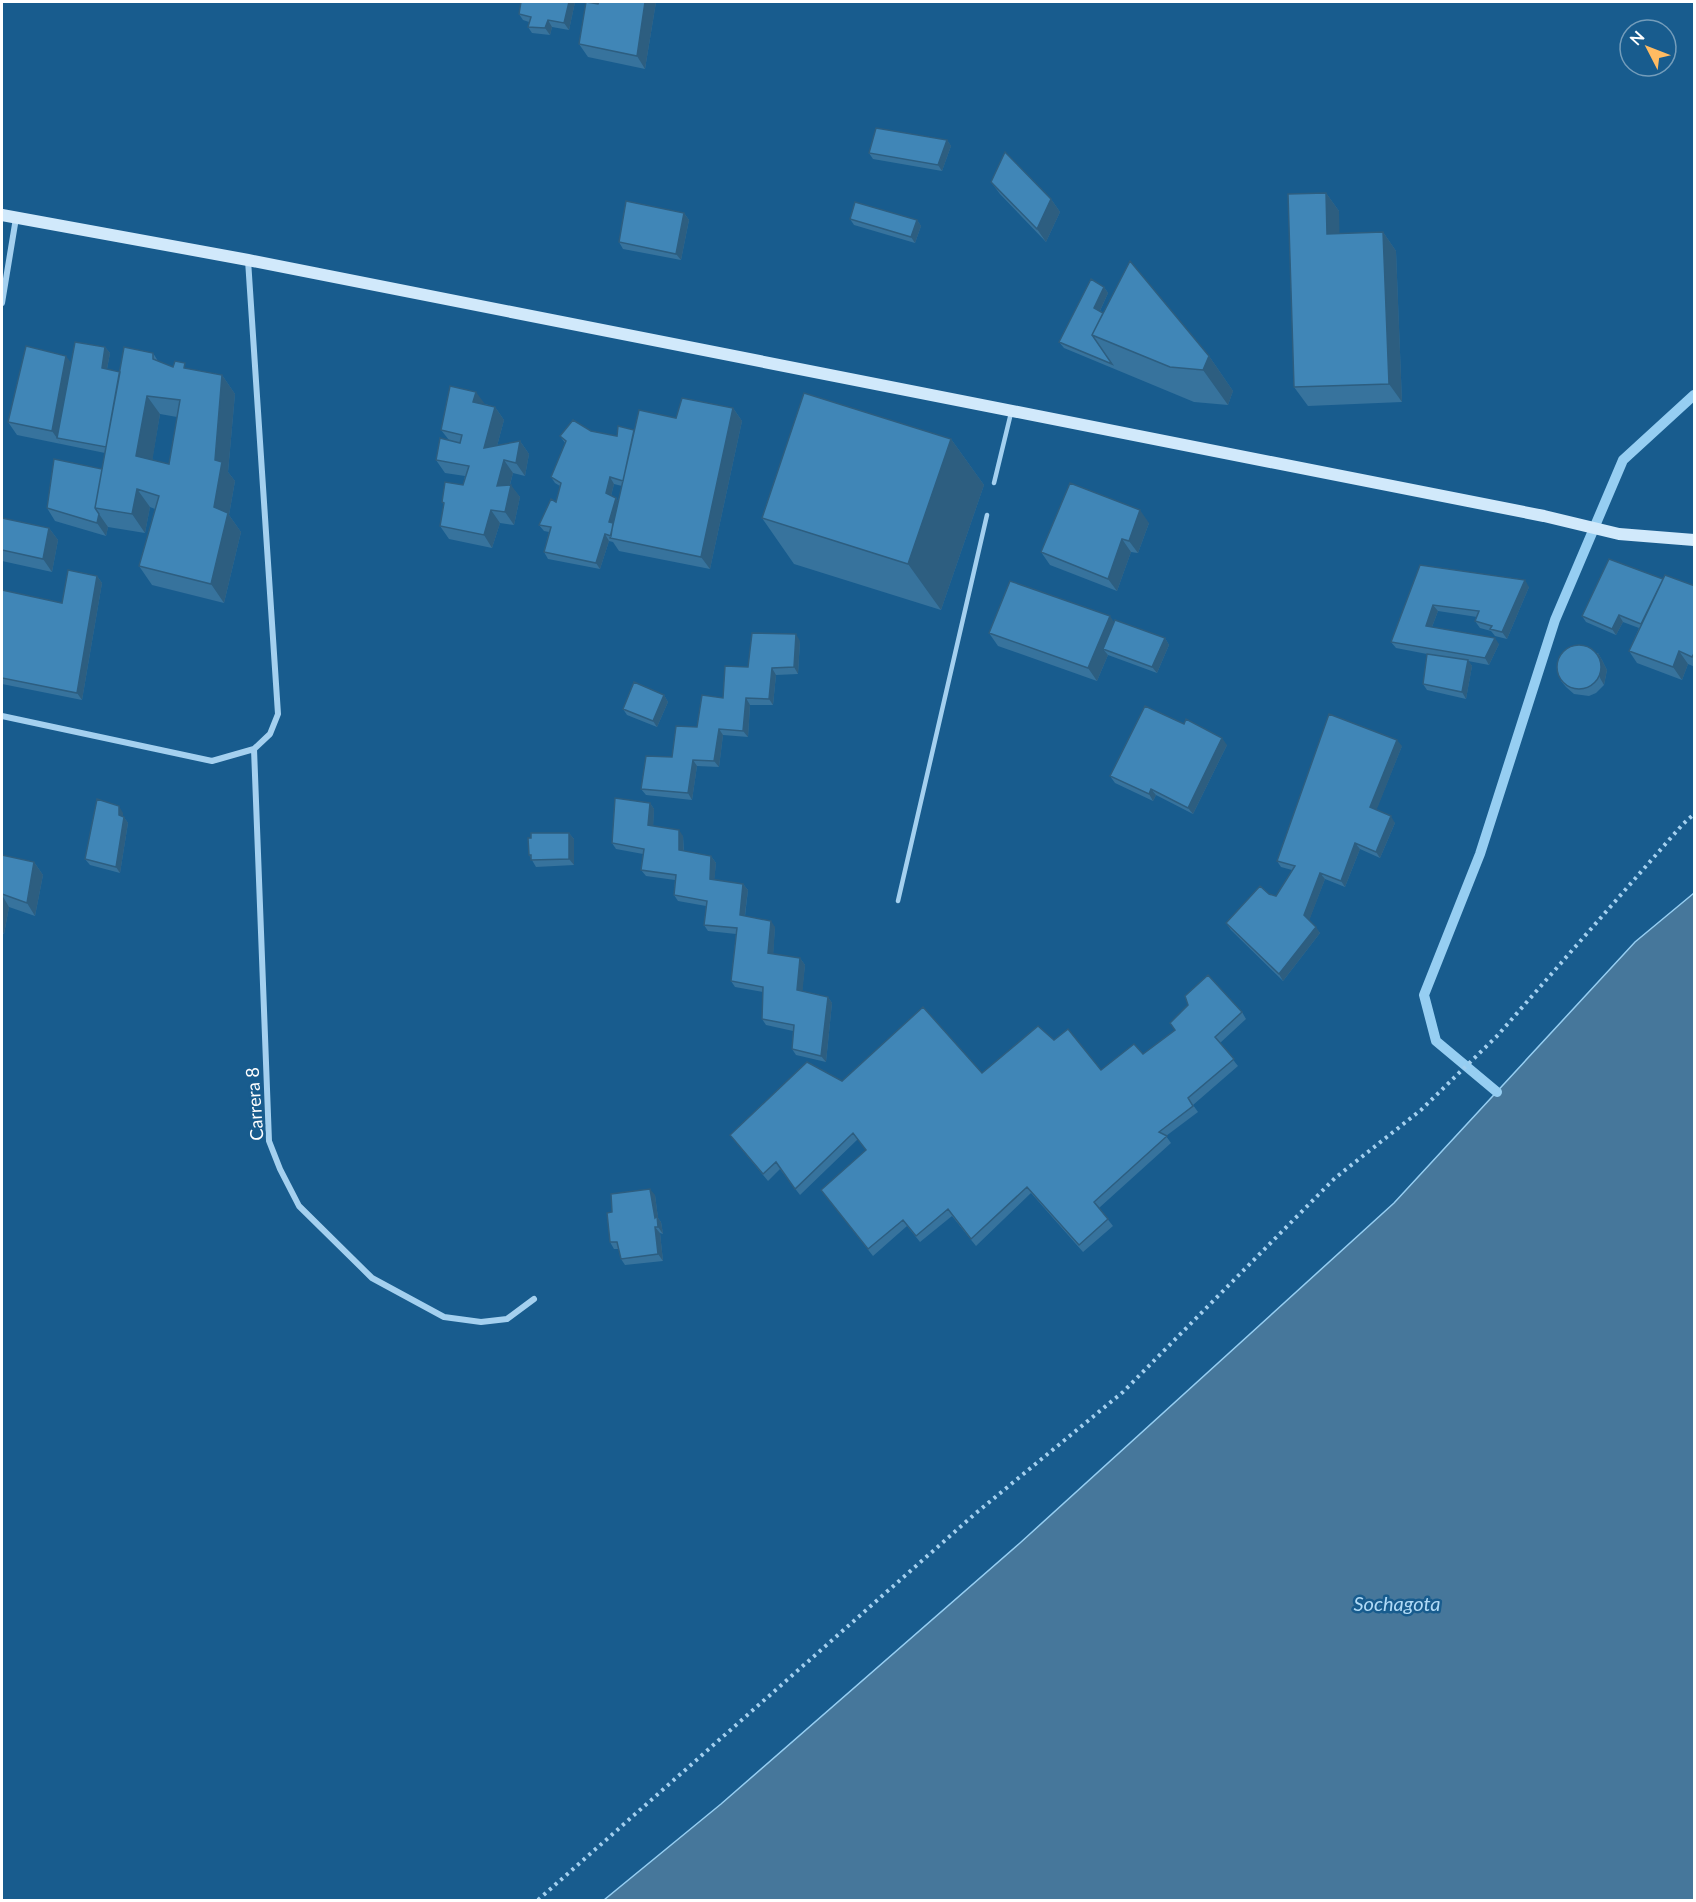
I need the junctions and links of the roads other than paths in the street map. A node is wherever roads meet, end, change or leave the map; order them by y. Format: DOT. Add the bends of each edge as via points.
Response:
graph roads {
  1 [pos="2,215"];
  2 [pos="16,217"];
  3 [pos="248,260"];
  4 [pos="2,303"];
  5 [pos="1012,411"];
  6 [pos="994,483"];
  7 [pos="987,515"];
  8 [pos="1695,540"];
  9 [pos="2,716"];
  10 [pos="254,749"];
  11 [pos="898,901"];
  12 [pos="534,1299"];
  1 -- 2 [label="main road"];
  2 -- 3 [label="main road"];
  2 -- 4 [label="street"];
  3 -- 5 [label="main road"];
  3 -- 10 [label="street" via="278,714 270,734"];
  5 -- 6 [label="lane"];
  5 -- 8 [label="main road" via="1619,534"];
  7 -- 11 [label="lane"];
  9 -- 10 [label="street" via="212,761"];
  10 -- 12 [label="street, Carrera 8" via="269,1141 280,1169 299,1206 372,1278 444,1317 481,1322 507,1319"];
}
